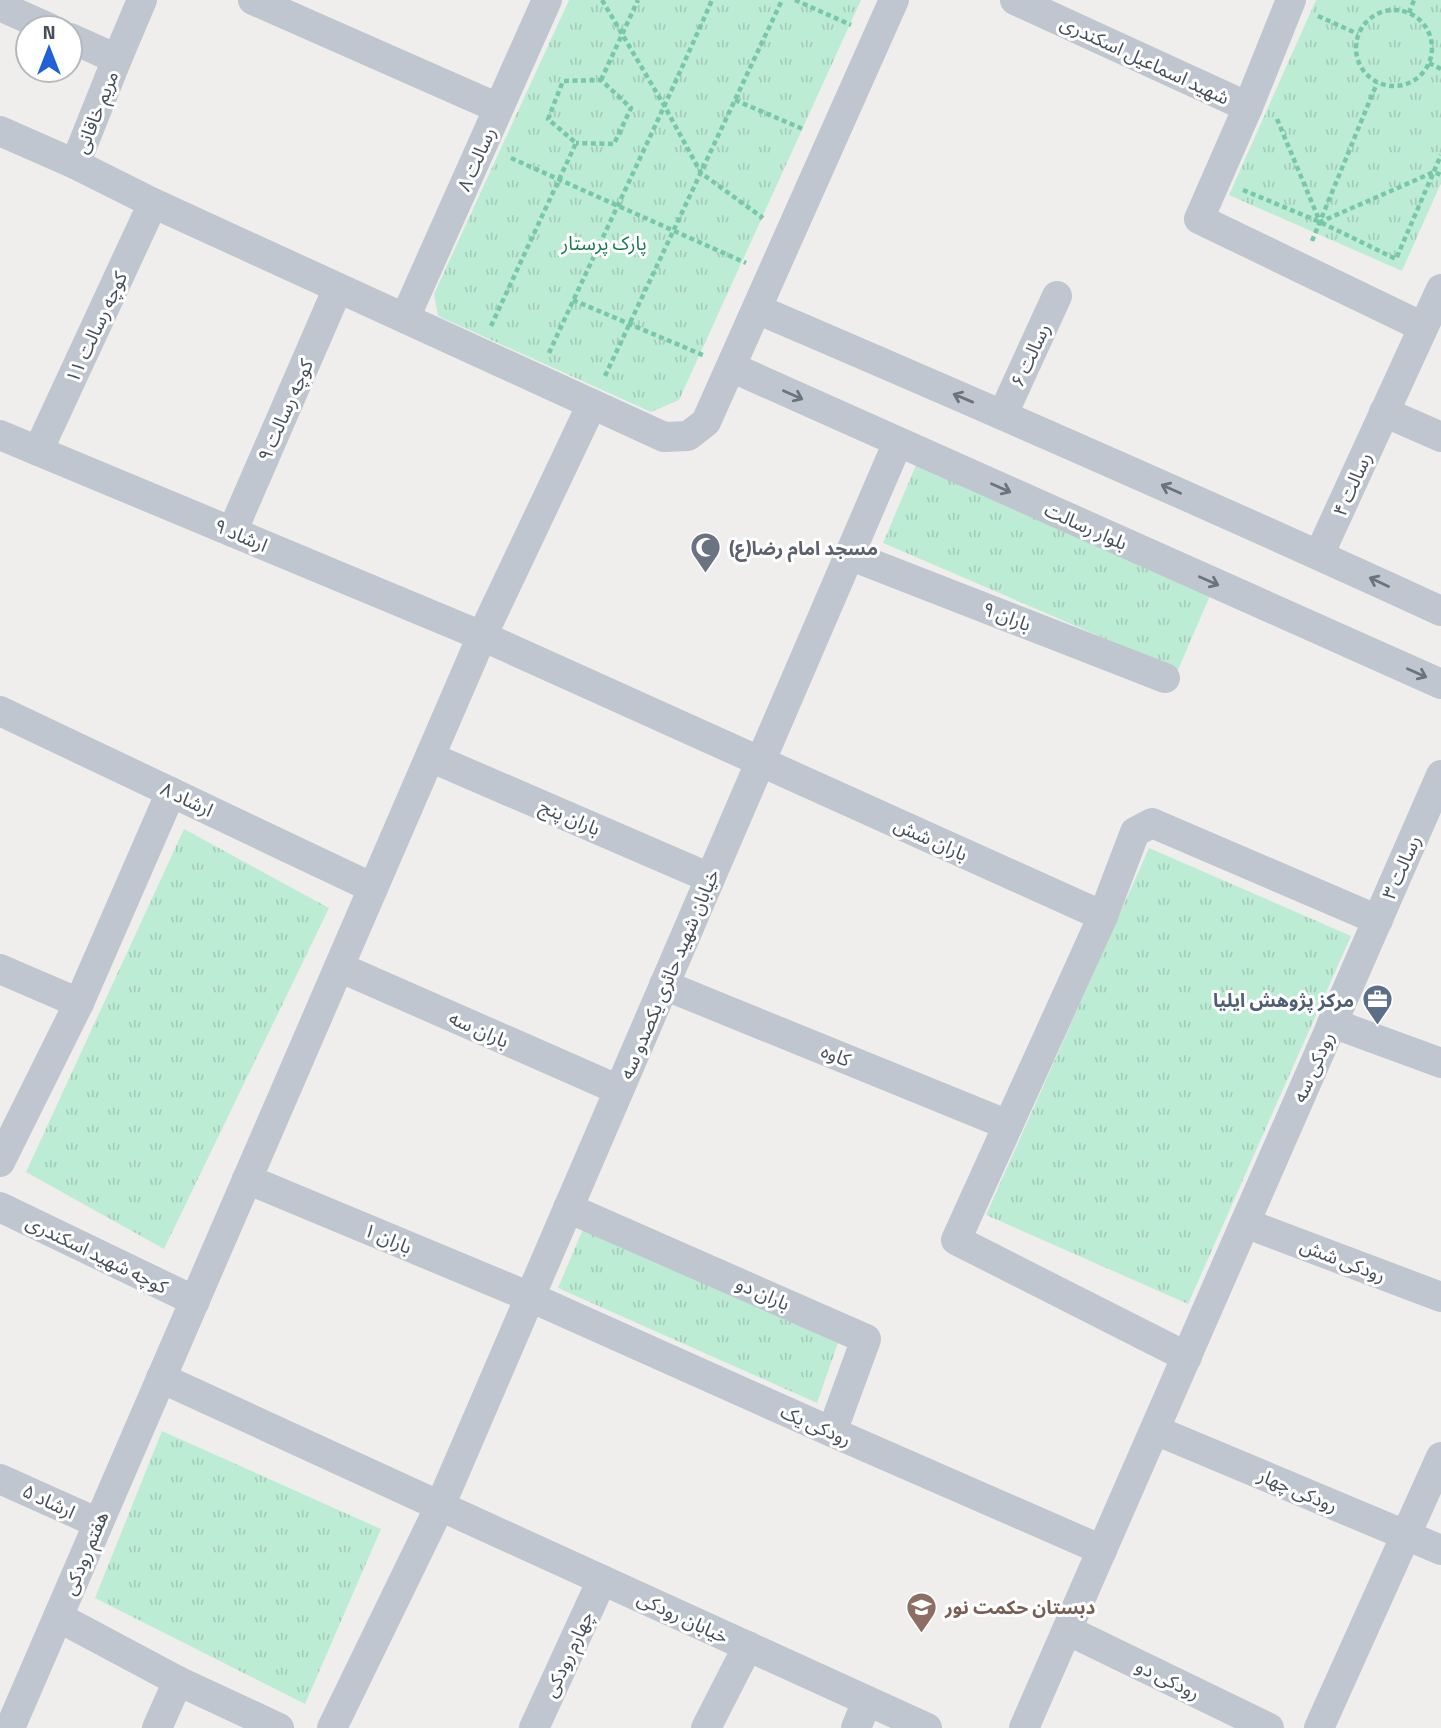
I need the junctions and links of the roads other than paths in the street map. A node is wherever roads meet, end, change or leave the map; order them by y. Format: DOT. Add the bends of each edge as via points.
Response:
graph roads {
  1 [pos="142,0"];
  2 [pos="253,0"];
  3 [pos="547,0"];
  4 [pos="894,0"];
  5 [pos="1015,0"];
  6 [pos="1291,0"];
  7 [pos="0,6"];
  8 [pos="18,14"];
  9 [pos="84,44"];
  10 [pos="117,59"];
  11 [pos="1248,107"];
  12 [pos="498,108"];
  13 [pos="0,131"];
  14 [pos="75,164"];
  15 [pos="153,203"];
  16 [pos="338,288"];
  17 [pos="1441,289"];
  18 [pos="1057,296"];
  19 [pos="757,309"];
  20 [pos="405,318"];
  21 [pos="1423,327"];
  22 [pos="731,368"];
  23 [pos="592,404"];
  24 [pos="1384,412"];
  25 [pos="1003,415"];
  26 [pos="0,435"];
  27 [pos="1441,437"];
  28 [pos="898,442"];
  29 [pos="38,451"];
  30 [pos="232,532"];
  31 [pos="849,555"];
  32 [pos="1320,555"];
  33 [pos="1441,611"];
  34 [pos="482,636"];
  35 [pos="1166,678"];
  36 [pos="1441,684"];
  37 [pos="0,710"];
  38 [pos="430,757"];
  39 [pos="760,762"];
  40 [pos="1441,775"];
  41 [pos="171,792"];
  42 [pos="710,878"];
  43 [pos="373,888"];
  44 [pos="1103,916"];
  45 [pos="1377,920"];
  46 [pos="339,967"];
  47 [pos="0,969"];
  48 [pos="664,985"];
  49 [pos="79,1003"];
  50 [pos="1332,1023"];
  51 [pos="1441,1063"];
  52 [pos="619,1090"];
  53 [pos="1008,1125"];
  54 [pos="0,1162"];
  55 [pos="247,1179"];
  56 [pos="0,1207"];
  57 [pos="568,1208"];
  58 [pos="1245,1223"];
  59 [pos="530,1297"];
  60 [pos="1441,1297"];
  61 [pos="195,1301"];
  62 [pos="1187,1357"];
  63 [pos="161,1378"];
  64 [pos="1155,1430"];
  65 [pos="832,1432"];
  66 [pos="1441,1457"];
  67 [pos="0,1479"];
  68 [pos="440,1506"];
  69 [pos="98,1523"];
  70 [pos="1406,1535"];
  71 [pos="1102,1550"];
  72 [pos="1441,1550"];
  73 [pos="602,1580"];
  74 [pos="58,1617"];
  75 [pos="1067,1630"];
  76 [pos="748,1646"];
  77 [pos="178,1681"];
  78 [pos="867,1701"];
  79 [pos="10,1728"];
  80 [pos="157,1728"];
  81 [pos="279,1728"];
  82 [pos="332,1728"];
  83 [pos="534,1728"];
  84 [pos="706,1728"];
  85 [pos="856,1728"];
  86 [pos="927,1728"];
  87 [pos="1024,1728"];
  88 [pos="1269,1728"];
  89 [pos="1318,1728"];
  1 -- 10 [label="street, مریم خاقانی"];
  2 -- 12 [label="street"];
  3 -- 12 [label="street, رسالت ۸"];
  4 -- 19 [label="street"];
  5 -- 11 [label="street, شهید اسماعیل اسکندری"];
  6 -- 11 [label="street, شهید اسماعیل اسکندری"];
  7 -- 8 [label="street"];
  9 -- 10 [label="street"];
  10 -- 14 [label="street, مریم خاقانی"];
  11 -- 21 [label="street" via="1199,219"];
  12 -- 20 [label="street, رسالت ۸"];
  13 -- 14 [label="street"];
  14 -- 15 [label="street"];
  15 -- 16 [label="street"];
  15 -- 29 [label="street, کوچه رسالت ۱۱"];
  16 -- 20 [label="street"];
  16 -- 30 [label="street, کوچه رسالت ۹"];
  17 -- 21 [label="street, رسالت ۴"];
  18 -- 25 [label="street, رسالت ۶"];
  19 -- 22 [label="street"];
  25 -- 19 [label="street, one-way"];
  20 -- 23 [label="street"];
  21 -- 24 [label="street, رسالت ۴"];
  22 -- 23 [label="street" via="706,422 688,436 664,437"];
  22 -- 28 [label="street, بلوار رسالت, one-way"];
  23 -- 34 [label="street, هفتم رودکی"];
  24 -- 27 [label="street"];
  24 -- 32 [label="street, رسالت ۴"];
  32 -- 25 [label="street, one-way"];
  26 -- 29 [label="street, ارشاد ۹"];
  28 -- 31 [label="street, خیابان شهید حائری یکصدو سه"];
  28 -- 36 [label="street, بلوار رسالت, one-way"];
  29 -- 30 [label="street, ارشاد ۹"];
  30 -- 34 [label="street, ارشاد ۹"];
  31 -- 35 [label="street, باران ۹"];
  31 -- 39 [label="street, خیابان شهید حائری یکصدو سه"];
  33 -- 32 [label="street, one-way"];
  34 -- 38 [label="street, هفتم رودکی"];
  34 -- 39 [label="street, ارشاد ۹"];
  37 -- 41 [label="street, ارشاد ۸"];
  38 -- 42 [label="street, باران پنج"];
  38 -- 43 [label="street, هفتم رودکی"];
  39 -- 42 [label="street, خیابان شهید حائری یکصدو سه"];
  39 -- 44 [label="street, باران شش"];
  40 -- 45 [label="street, رسالت ۳"];
  41 -- 43 [label="street, ارشاد ۸"];
  41 -- 49 [label="street"];
  42 -- 48 [label="street, خیابان شهید حائری یکصدو سه"];
  43 -- 46 [label="street, هفتم رودکی"];
  44 -- 45 [label="street" via="1135,832 1152,823"];
  44 -- 53 [label="street"];
  45 -- 50 [label="street, رودکی سه"];
  46 -- 52 [label="street, باران سه"];
  46 -- 55 [label="street, هفتم رودکی"];
  47 -- 49 [label="street"];
  48 -- 52 [label="street, خیابان شهید حائری یکصدو سه"];
  48 -- 53 [label="street, کاوه"];
  49 -- 54 [label="street"];
  50 -- 51 [label="street"];
  50 -- 58 [label="street, رودکی سه"];
  52 -- 57 [label="street, خیابان شهید حائری یکصدو سه"];
  53 -- 62 [label="street" via="956,1240"];
  55 -- 59 [label="street, باران ۱"];
  55 -- 61 [label="street, هفتم رودکی"];
  56 -- 61 [label="street, کوچه شهید اسکندری"];
  57 -- 59 [label="street, خیابان شهید حائری یکصدو سه"];
  57 -- 65 [label="street, باران دو" via="866,1339"];
  58 -- 60 [label="street, رودکی شش"];
  58 -- 62 [label="street, رودکی سه"];
  59 -- 65 [label="street, رودکی یک"];
  59 -- 68 [label="street, خیابان شهید حائری یکصدو سه"];
  61 -- 63 [label="street, هفتم رودکی"];
  62 -- 64 [label="street, رودکی سه"];
  63 -- 68 [label="street, خیابان رودکی"];
  63 -- 69 [label="street, هفتم رودکی"];
  64 -- 70 [label="street, رودکی چهار"];
  64 -- 71 [label="street, رودکی سه"];
  65 -- 71 [label="street, رودکی یک"];
  66 -- 70 [label="street"];
  67 -- 69 [label="street, ارشاد ۵"];
  68 -- 73 [label="street, خیابان رودکی"];
  68 -- 82 [label="street, خیابان شهید حائری یکصدو سه"];
  69 -- 74 [label="street, هفتم رودکی"];
  70 -- 72 [label="street, رودکی چهار"];
  70 -- 89 [label="street"];
  71 -- 75 [label="street, رودکی سه"];
  73 -- 76 [label="street, خیابان رودکی"];
  73 -- 83 [label="street, چهارم رودکی"];
  74 -- 77 [label="street"];
  74 -- 79 [label="street, هفتم رودکی"];
  75 -- 87 [label="street, رودکی سه"];
  75 -- 88 [label="street, رودکی دو"];
  76 -- 78 [label="street, خیابان رودکی"];
  76 -- 84 [label="street"];
  77 -- 80 [label="street"];
  77 -- 81 [label="street"];
  78 -- 85 [label="street"];
  78 -- 86 [label="street, خیابان رودکی"];
}
